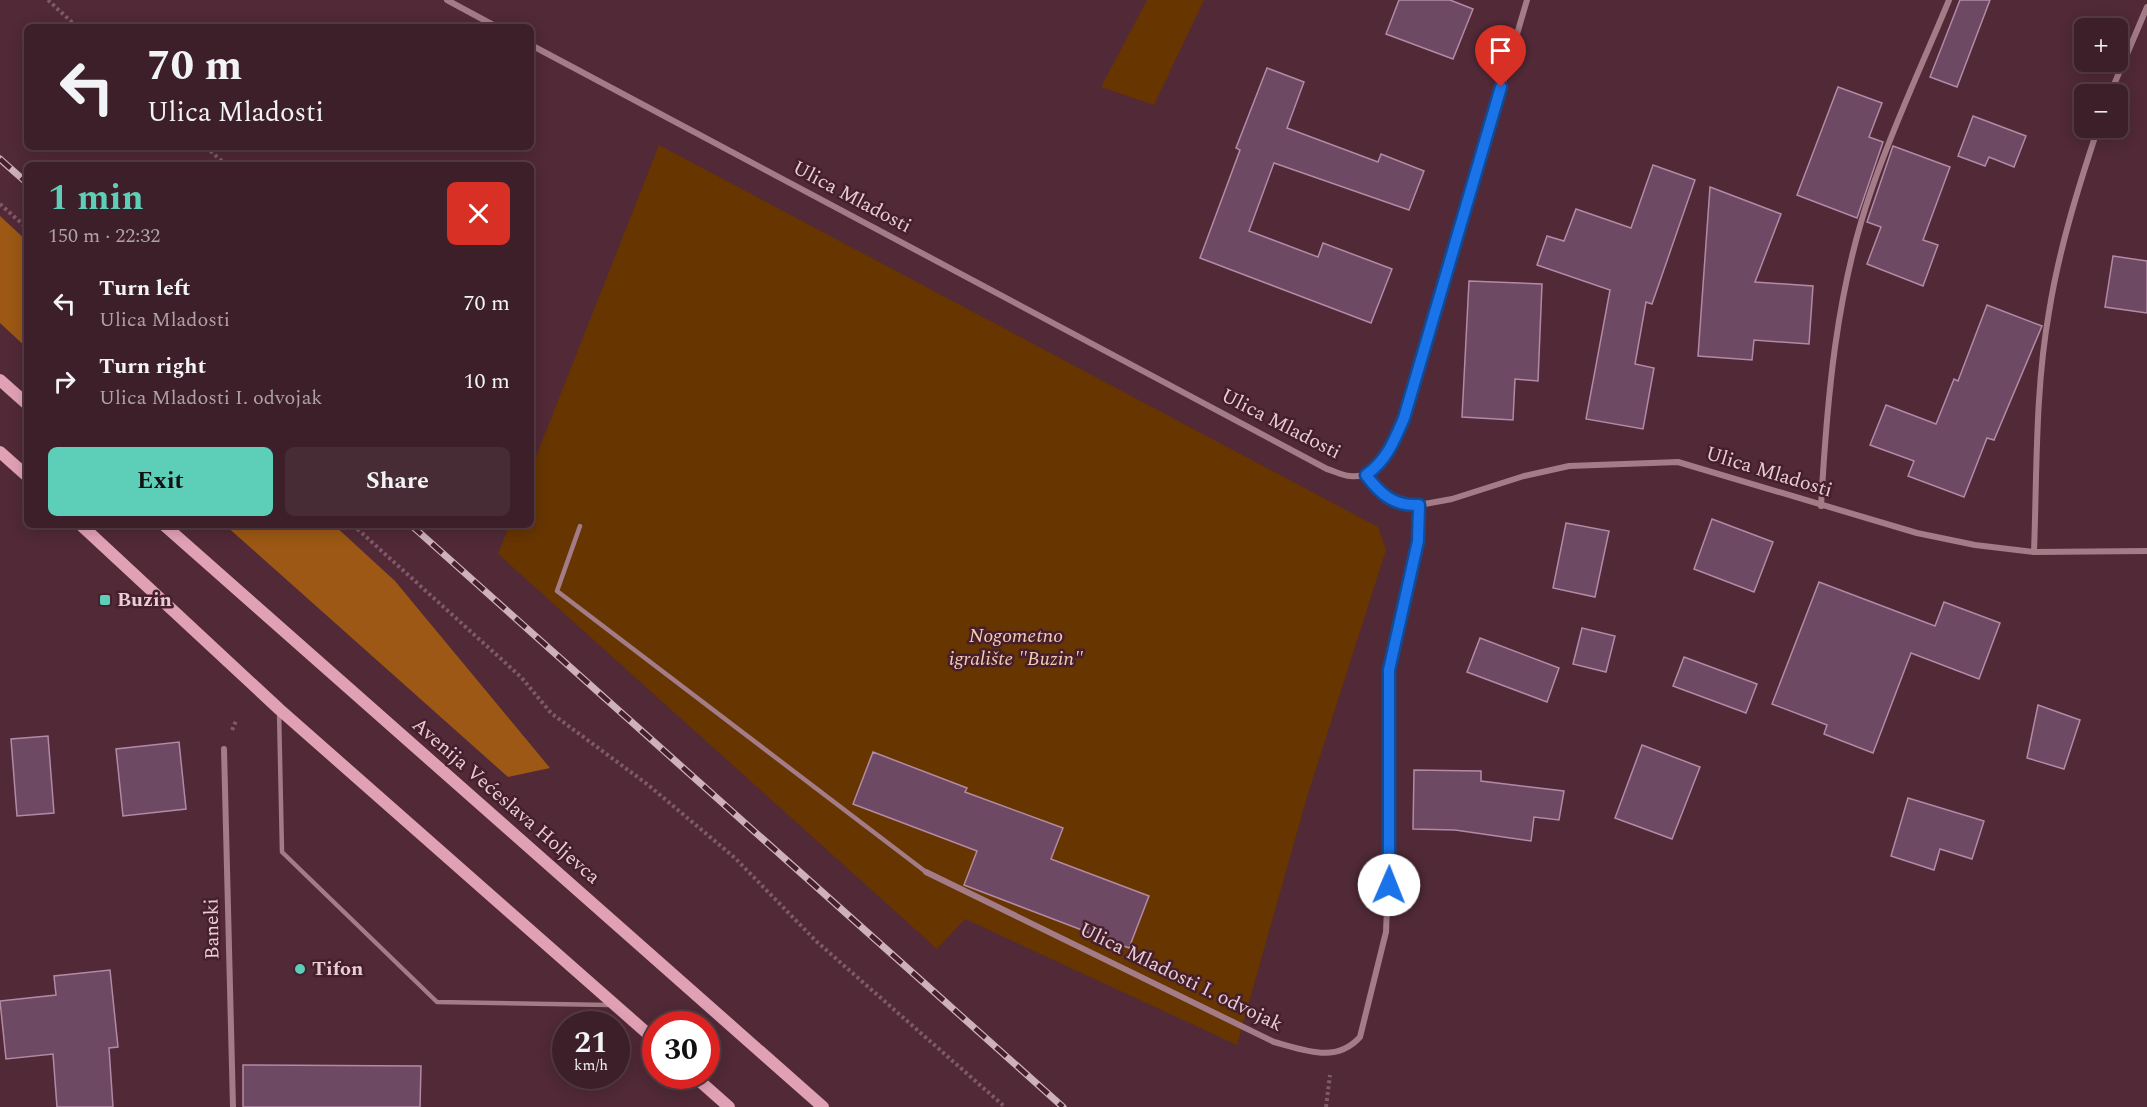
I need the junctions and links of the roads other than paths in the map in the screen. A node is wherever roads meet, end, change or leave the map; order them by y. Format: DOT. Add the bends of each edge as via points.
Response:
graph roads {
  1 [pos="447,0"];
  2 [pos="1527,0"];
  3 [pos="1949,0"];
  4 [pos="2147,7"];
  5 [pos="491,24"];
  6 [pos="534,47"];
  7 [pos="2114,84"];
  8 [pos="2095,138"];
  9 [pos="0,380"];
  10 [pos="24,401"];
  11 [pos="0,452"];
  12 [pos="24,473"];
  13 [pos="1366,475"];
  14 [pos="1419,505"];
  15 [pos="1821,506"];
  16 [pos="580,526"];
  17 [pos="84,528"];
  18 [pos="167,528"];
  19 [pos="2147,551"];
  20 [pos="2034,552"];
  21 [pos="279,709"];
  22 [pos="224,749"];
  23 [pos="926,872"];
  24 [pos="616,1005"];
  25 [pos="642,1028"];
  26 [pos="709,1089"];
  27 [pos="233,1107"];
  28 [pos="729,1107"];
  29 [pos="823,1107"];
  1 -- 5 [label="street"];
  2 -- 13 [label="street" via="1404,418 1391,450"];
  3 -- 15 [label="street" via="1871,191 1842,299 1830,380"];
  4 -- 7 [label="street"];
  6 -- 13 [label="street, Ulica Mladosti" via="1328,469 1350,477"];
  8 -- 20 [label="street" via="2073,205 2048,312 2039,401"];
  9 -- 10 [label="main road"];
  11 -- 12 [label="main road"];
  13 -- 14 [label="street, Ulica Mladosti" via="1390,500 1403,506"];
  14 -- 15 [label="street, Ulica Mladosti" via="1569,466 1678,462"];
  14 -- 23 [label="street, Ulica Mladosti I. odvojak" via="1418,541 1389,670 1386,932 1360,1037 1350,1048 1332,1053 1274,1042"];
  15 -- 20 [label="street, Ulica Mladosti" via="1928,535"];
  16 -- 23 [label="lane" via="557,591"];
  17 -- 21 [label="main road"];
  18 -- 29 [label="main road, Avenija Većeslava Holjevca"];
  19 -- 20 [label="street, Ulica Mladosti"];
  21 -- 24 [label="main road"];
  21 -- 24 [label="lane" via="282,852 437,1002"];
  22 -- 27 [label="street, Baneki"];
  24 -- 25 [label="main road"];
  26 -- 28 [label="main road"];
}
